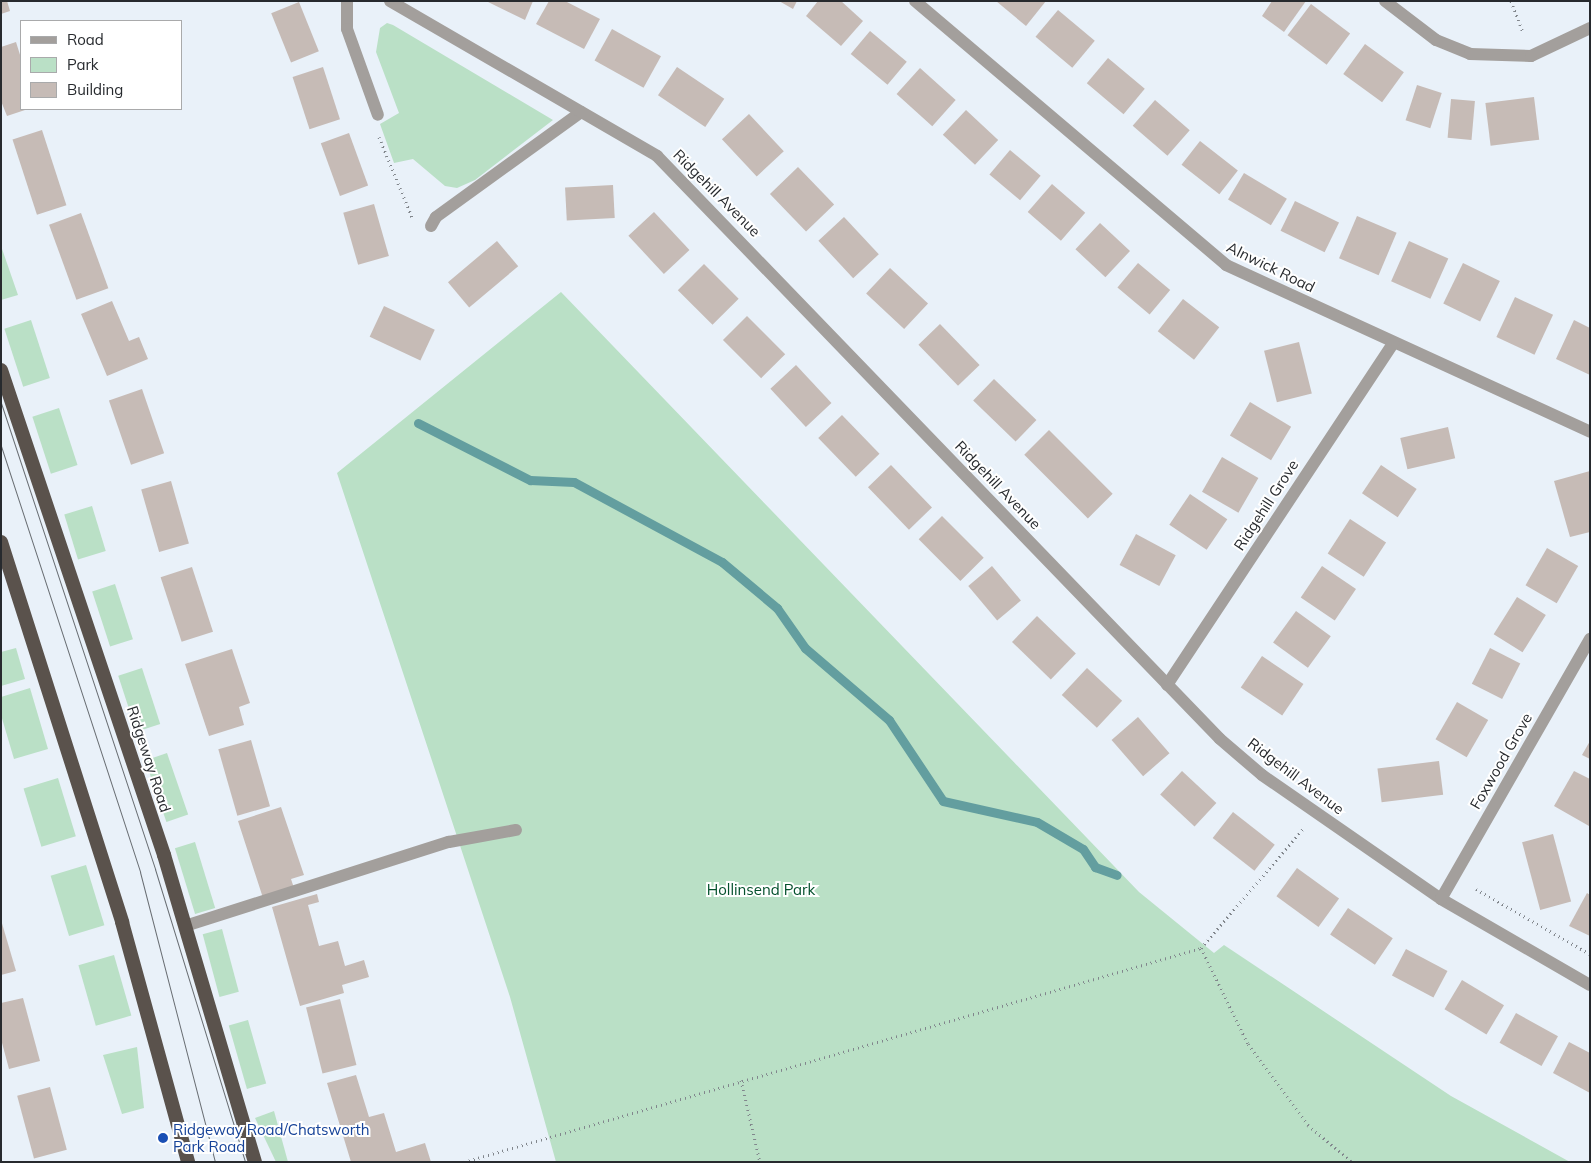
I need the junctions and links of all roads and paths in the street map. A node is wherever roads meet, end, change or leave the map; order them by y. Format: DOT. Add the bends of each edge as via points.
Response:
graph roads {
  1 [pos="346,1"];
  2 [pos="390,1"];
  3 [pos="915,1"];
  4 [pos="1385,1"];
  5 [pos="1511,1"];
  6 [pos="1590,28"];
  7 [pos="1531,56"];
  8 [pos="581,112"];
  9 [pos="378,115"];
  10 [pos="414,223"];
  11 [pos="431,226"];
  12 [pos="1393,343"];
  13 [pos="1,370"];
  14 [pos="1590,432"];
  15 [pos="1,542"];
  16 [pos="1590,640"];
  17 [pos="1167,685"];
  18 [pos="1314,812"];
  19 [pos="516,830"];
  20 [pos="1476,889"];
  21 [pos="1441,899"];
  22 [pos="185,926"];
  23 [pos="1201,948"];
  24 [pos="1590,954"];
  25 [pos="1590,985"];
  26 [pos="741,1080"];
  27 [pos="188,1162"];
  28 [pos="254,1162"];
  29 [pos="464,1162"];
  30 [pos="760,1162"];
  31 [pos="1352,1162"];
  1 -- 9 [label="street" via="347,29"];
  2 -- 8 [label="street, Ridgehill Avenue"];
  3 -- 12 [label="street, Alnwick Road" via="1226,265"];
  4 -- 7 [label="street" via="1436,40 1470,54"];
  5 -- 7 [label="path"];
  6 -- 7 [label="street"];
  8 -- 11 [label="street" via="436,217"];
  8 -- 17 [label="street, Ridgehill Avenue" via="657,156 675,172"];
  9 -- 10 [label="path" via="375,126"];
  12 -- 14 [label="street, Alnwick Road"];
  12 -- 17 [label="street, Ridgehill Grove"];
  13 -- 22 [label="highway, Ridgeway Road"];
  15 -- 27 [label="highway" via="122,922"];
  16 -- 21 [label="street, Foxwood Grove"];
  17 -- 18 [label="street, Ridgehill Avenue" via="1255,769"];
  18 -- 21 [label="street, Ridgehill Avenue"];
  18 -- 23 [label="path" via="1286,852"];
  19 -- 22 [label="street" via="449,842"];
  20 -- 24 [label="path"];
  21 -- 25 [label="street, Ridgehill Avenue"];
  22 -- 28 [label="highway, Ridgeway Road"];
  23 -- 26 [label="path"];
  23 -- 31 [label="path" via="1248,1044 1308,1125"];
  26 -- 29 [label="path"];
  26 -- 30 [label="path"];
}
